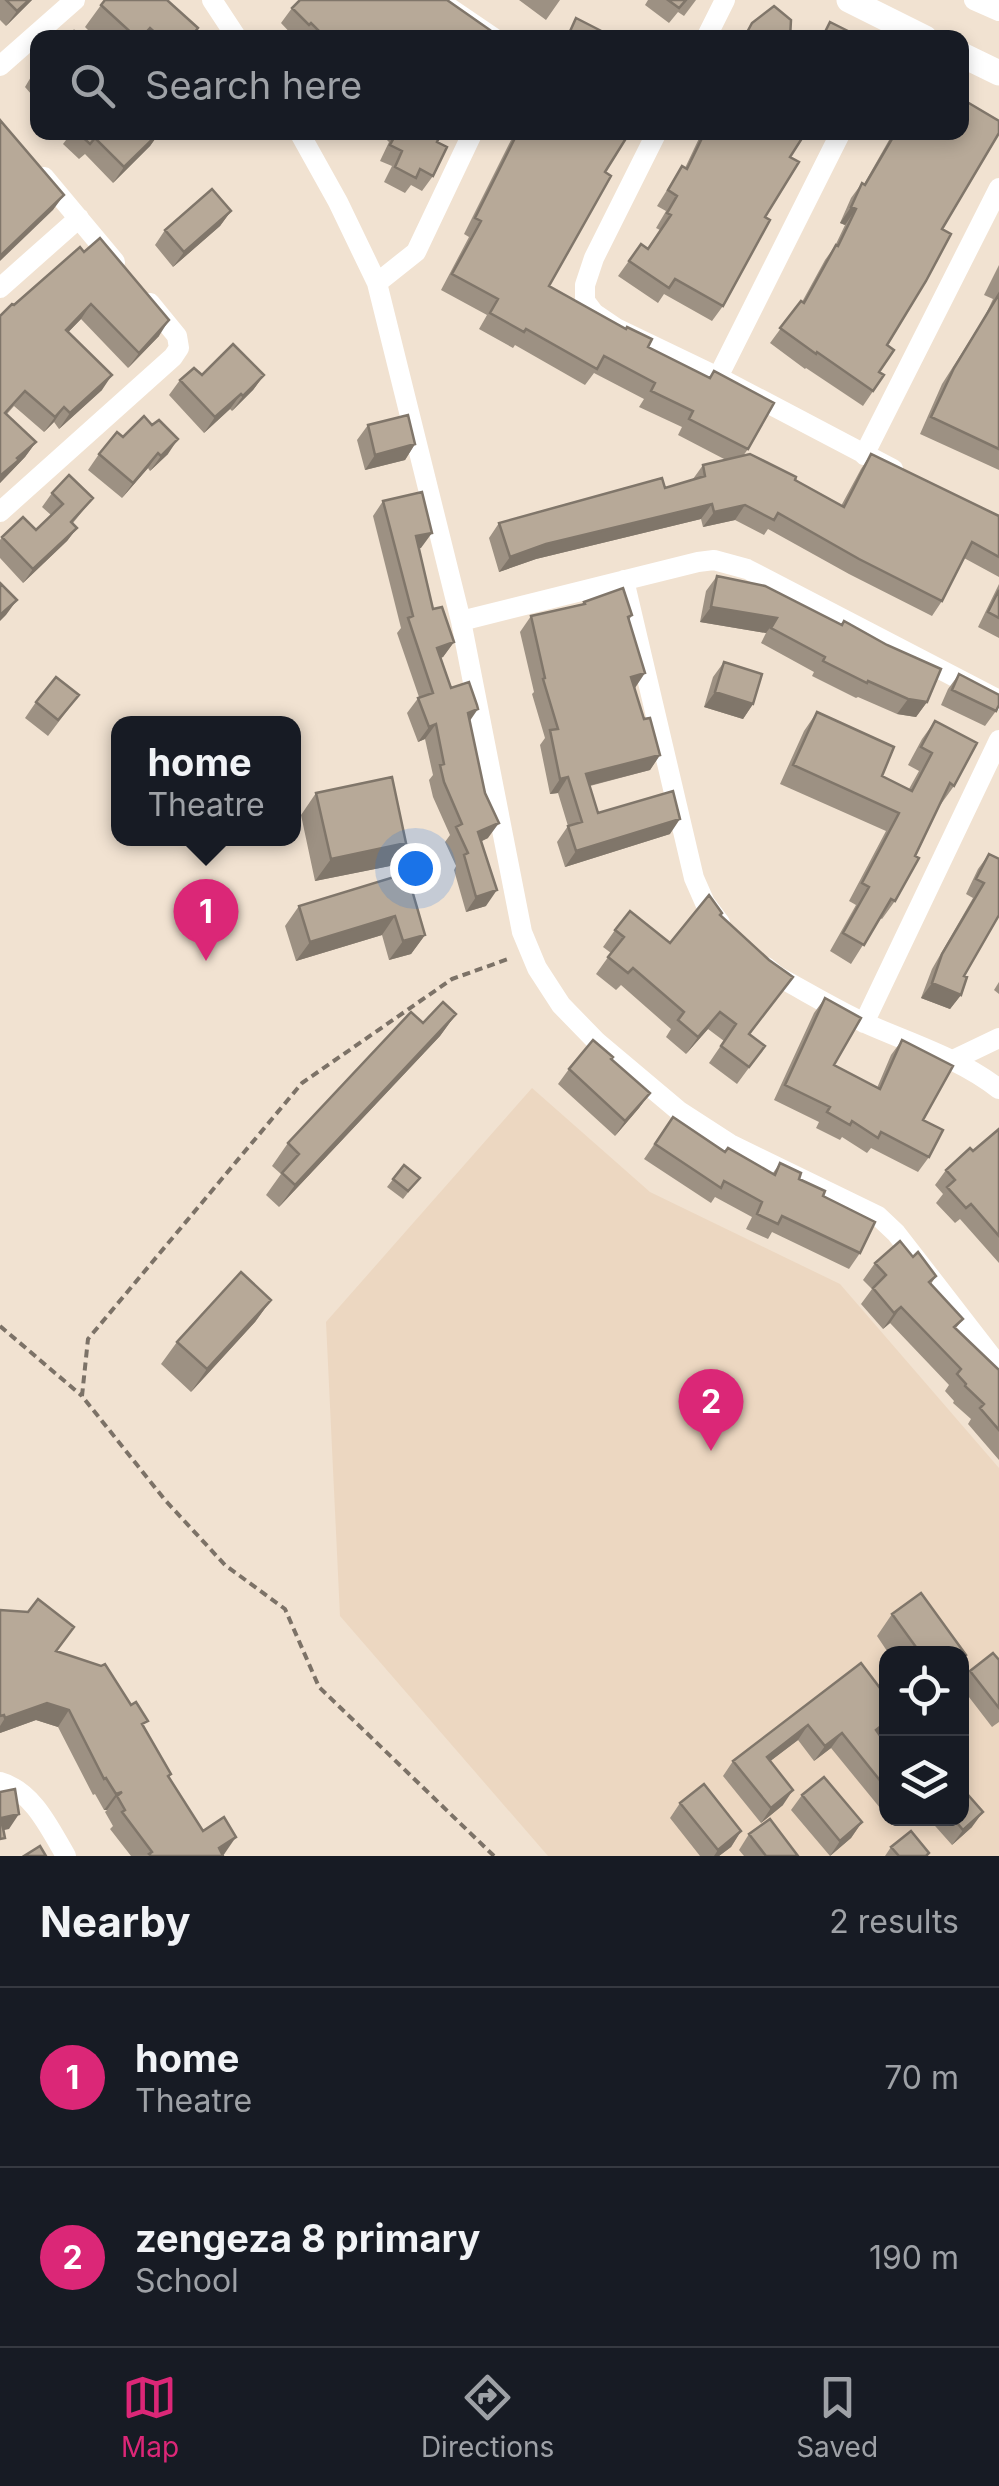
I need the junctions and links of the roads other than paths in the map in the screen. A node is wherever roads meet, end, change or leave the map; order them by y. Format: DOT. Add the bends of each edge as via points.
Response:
graph roads {
  1 [pos="76,0"];
  2 [pos="212,0"];
  3 [pos="438,0"];
  4 [pos="725,0"];
  5 [pos="849,0"];
  6 [pos="974,0"];
  7 [pos="999,11"];
  8 [pos="41,30"];
  9 [pos="232,30"];
  10 [pos="482,30"];
  11 [pos="710,30"];
  12 [pos="893,30"];
  13 [pos="30,40"];
  14 [pos="969,58"];
  15 [pos="0,66"];
  16 [pos="999,73"];
  17 [pos="303,140"];
  18 [pos="469,140"];
  19 [pos="653,140"];
  20 [pos="837,140"];
  21 [pos="34,166"];
  22 [pos="999,188"];
  23 [pos="79,218"];
  24 [pos="378,284"];
  25 [pos="0,288"];
  26 [pos="718,377"];
  27 [pos="864,455"];
  28 [pos="915,480"];
  29 [pos="0,512"];
  30 [pos="624,580"];
  31 [pos="462,620"];
  32 [pos="999,700"];
  33 [pos="999,740"];
  34 [pos="731,935"];
  35 [pos="754,956"];
  36 [pos="864,1023"];
  37 [pos="999,1038"];
  38 [pos="953,1060"];
  39 [pos="999,1089"];
  40 [pos="999,1366"];
  41 [pos="0,1782"];
  42 [pos="66,1856"];
  1 -- 8 [label="street"];
  2 -- 9 [label="street"];
  3 -- 10 [label="street"];
  4 -- 11 [label="street"];
  5 -- 12 [label="street"];
  6 -- 7 [label="street"];
  13 -- 15 [label="street"];
  14 -- 16 [label="street"];
  17 -- 24 [label="street"];
  18 -- 24 [label="street" via="416,252"];
  19 -- 26 [label="street" via="594,258 585,301 616,328"];
  20 -- 26 [label="street"];
  21 -- 23 [label="street"];
  22 -- 27 [label="street"];
  23 -- 25 [label="street"];
  23 -- 29 [label="street" via="178,336 179,348"];
  24 -- 31 [label="street"];
  26 -- 27 [label="street"];
  27 -- 28 [label="street"];
  30 -- 31 [label="street"];
  30 -- 32 [label="street" via="698,562 728,562"];
  30 -- 34 [label="street" via="694,878"];
  31 -- 40 [label="street" via="522,932 560,1005 678,1111 730,1144 878,1216"];
  33 -- 36 [label="street"];
  35 -- 36 [label="street" via="777,976"];
  36 -- 38 [label="street"];
  37 -- 38 [label="street"];
  38 -- 39 [label="street"];
  41 -- 42 [label="street" via="41,1814"];
}
